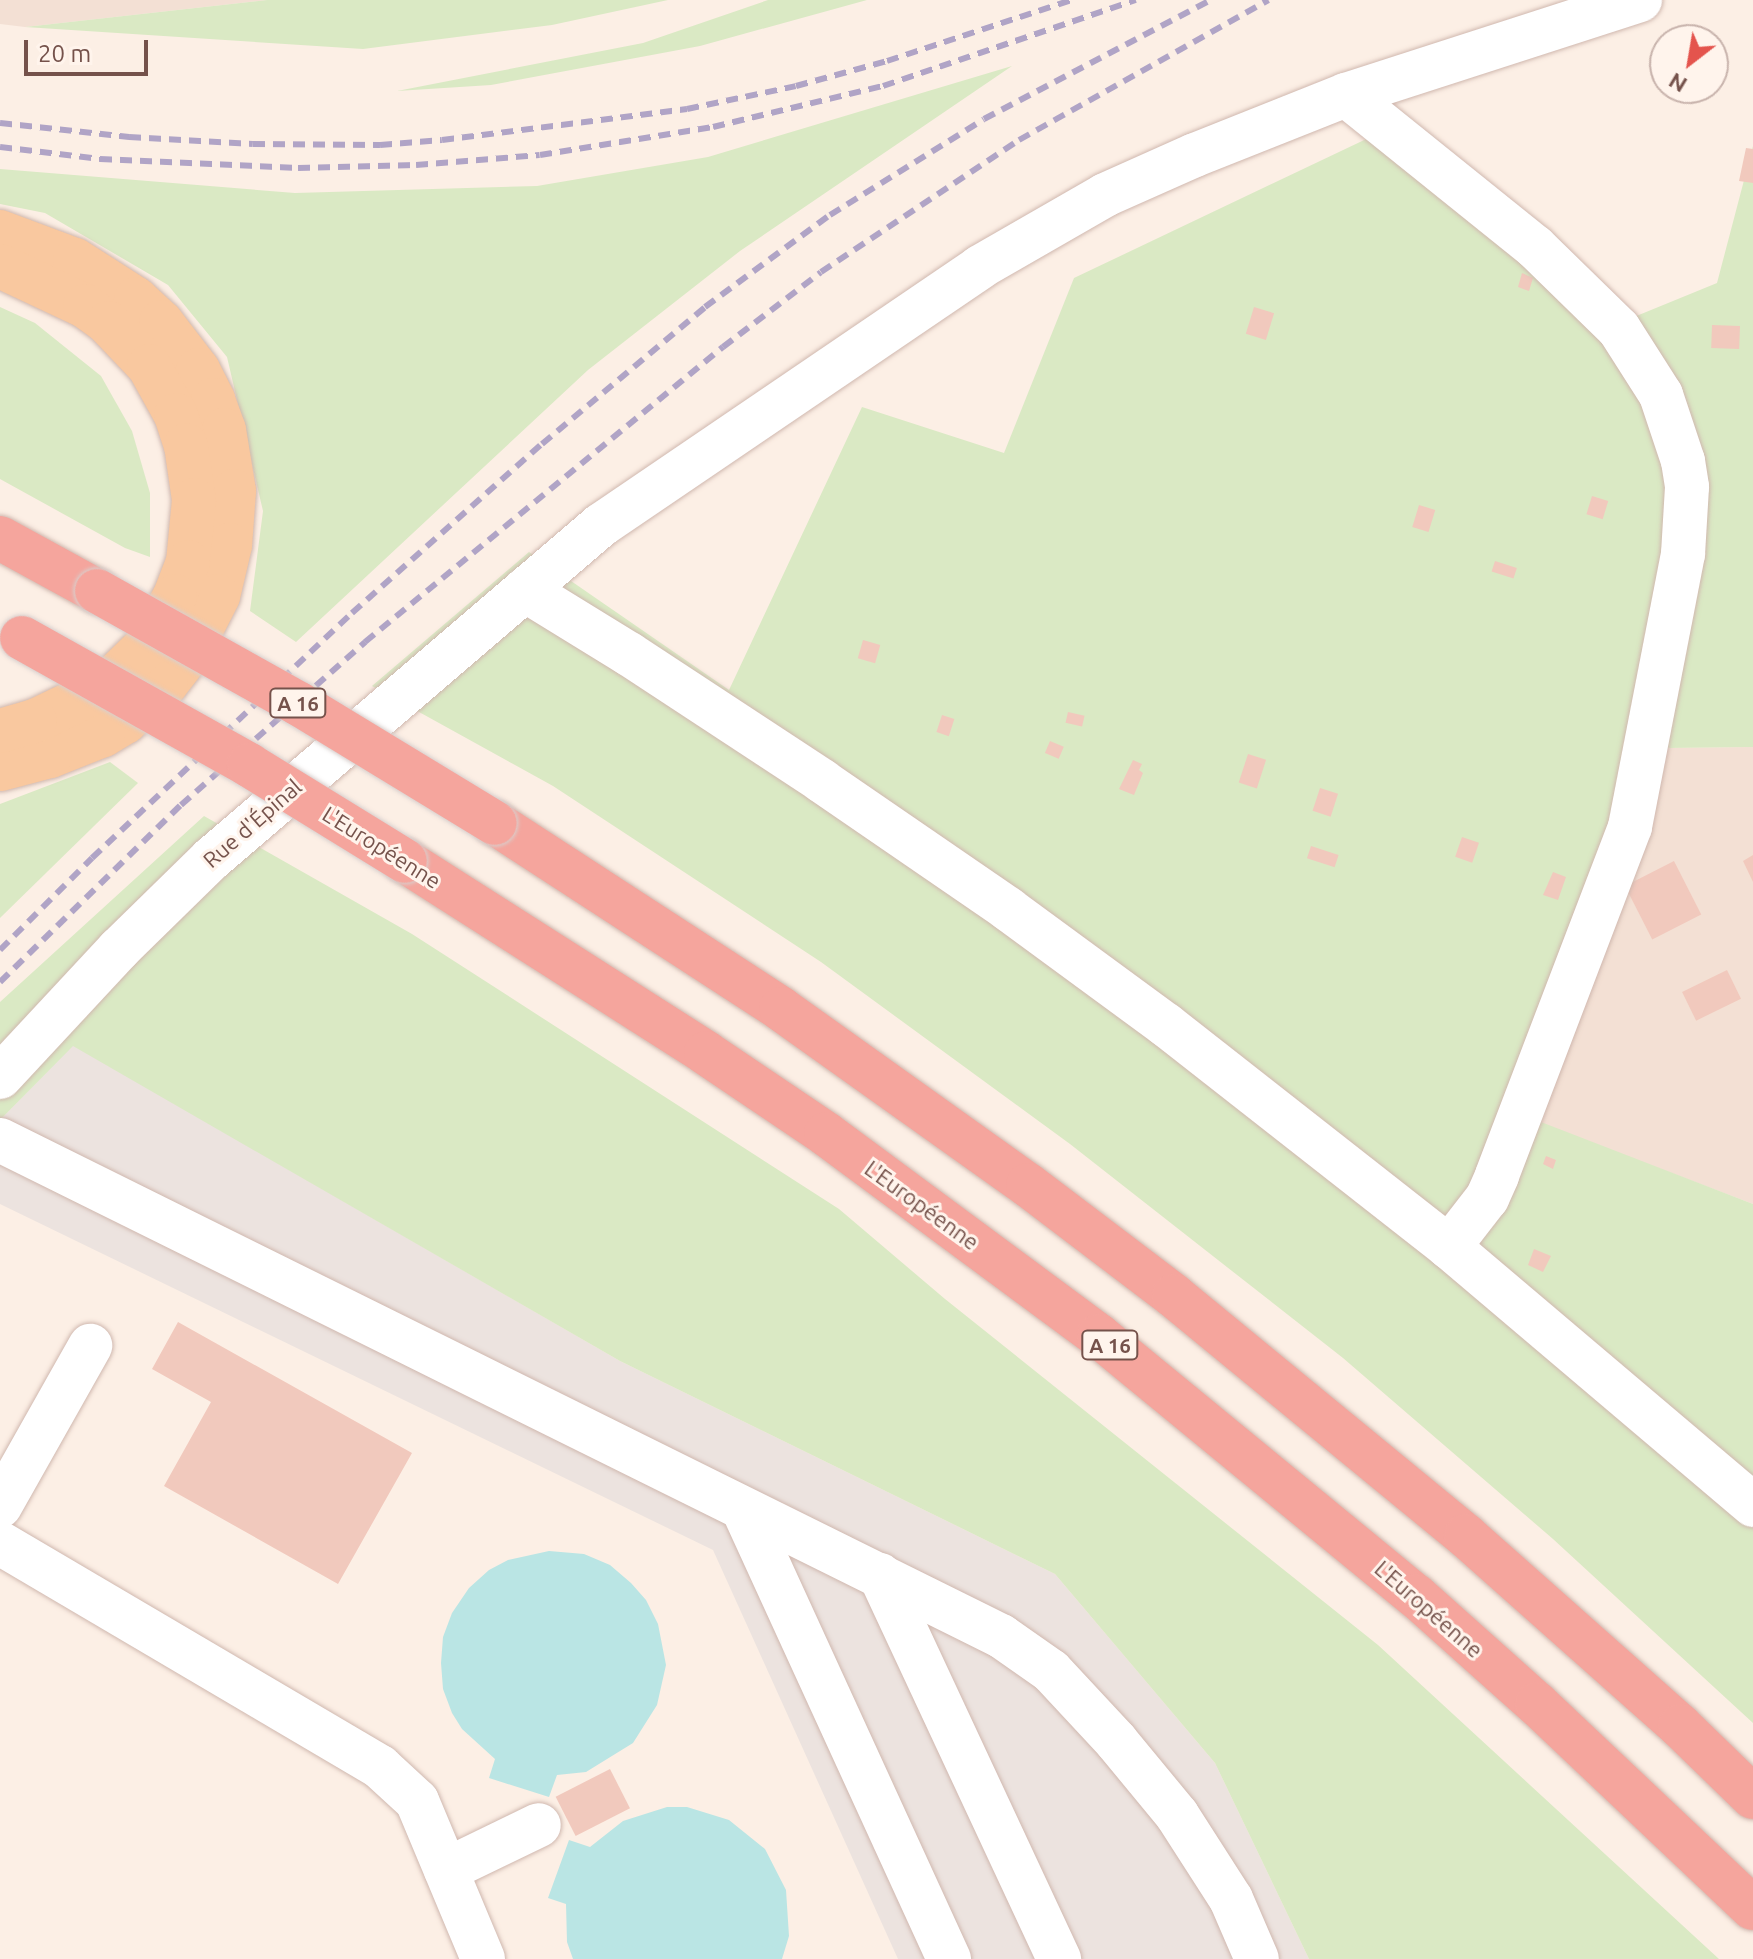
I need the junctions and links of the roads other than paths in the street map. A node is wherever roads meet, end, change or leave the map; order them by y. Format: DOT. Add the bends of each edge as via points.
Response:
graph roads {
  1 [pos="1640,0"];
  2 [pos="1346,95"];
  3 [pos="0,232"];
  4 [pos="0,266"];
  5 [pos="0,538"];
  6 [pos="525,590"];
  7 [pos="11,632"];
  8 [pos="0,731"];
  9 [pos="0,769"];
  10 [pos="0,1077"];
  11 [pos="0,1140"];
  12 [pos="1449,1247"];
  13 [pos="90,1346"];
  14 [pos="1753,1505"];
  15 [pos="0,1506"];
  16 [pos="743,1509"];
  17 [pos="0,1543"];
  18 [pos="880,1575"];
  19 [pos="1753,1797"];
  20 [pos="539,1825"];
  21 [pos="446,1870"];
  22 [pos="1753,1908"];
  23 [pos="483,1959"];
  24 [pos="949,1959"];
  25 [pos="1059,1959"];
  26 [pos="1257,1959"];
  1 -- 2 [label="street, Rue d'Épinal"];
  2 -- 6 [label="street, Rue d'Épinal" via="1149,174 1028,238 601,525"];
  2 -- 12 [label="street" via="1535,247 1619,329 1661,395 1687,487 1683,554 1630,827 1497,1176 1487,1198"];
  3 -- 9 [label="main road" via="75,260 136,299 161,322 198,370 213,400 234,491 230,545 218,596 187,657 166,684 103,735"];
  4 -- 8 [label="main road" via="85,306 149,366 176,415 194,500 188,562 145,647 89,695"];
  5 -- 19 [label="highway, A 16, bridge" via="299,704 495,823 806,1026 1028,1185 1174,1296 1466,1536"];
  6 -- 10 [label="street, Rue d'Épinal" via="211,859"];
  6 -- 12 [label="street" via="797,764 1008,909 1166,1025"];
  7 -- 22 [label="highway, L'Européenne / A 16, bridge" via="249,765 405,861 826,1134 1099,1336 1416,1596"];
  11 -- 16 [label="street"];
  12 -- 14 [label="street"];
  13 -- 15 [label="street"];
  16 -- 18 [label="street"];
  16 -- 24 [label="street"];
  17 -- 21 [label="street" via="380,1767 417,1801"];
  18 -- 25 [label="street"];
  18 -- 26 [label="street" via="1001,1636 1051,1671 1177,1815 1231,1899"];
  20 -- 21 [label="street"];
  21 -- 23 [label="street"];
}
